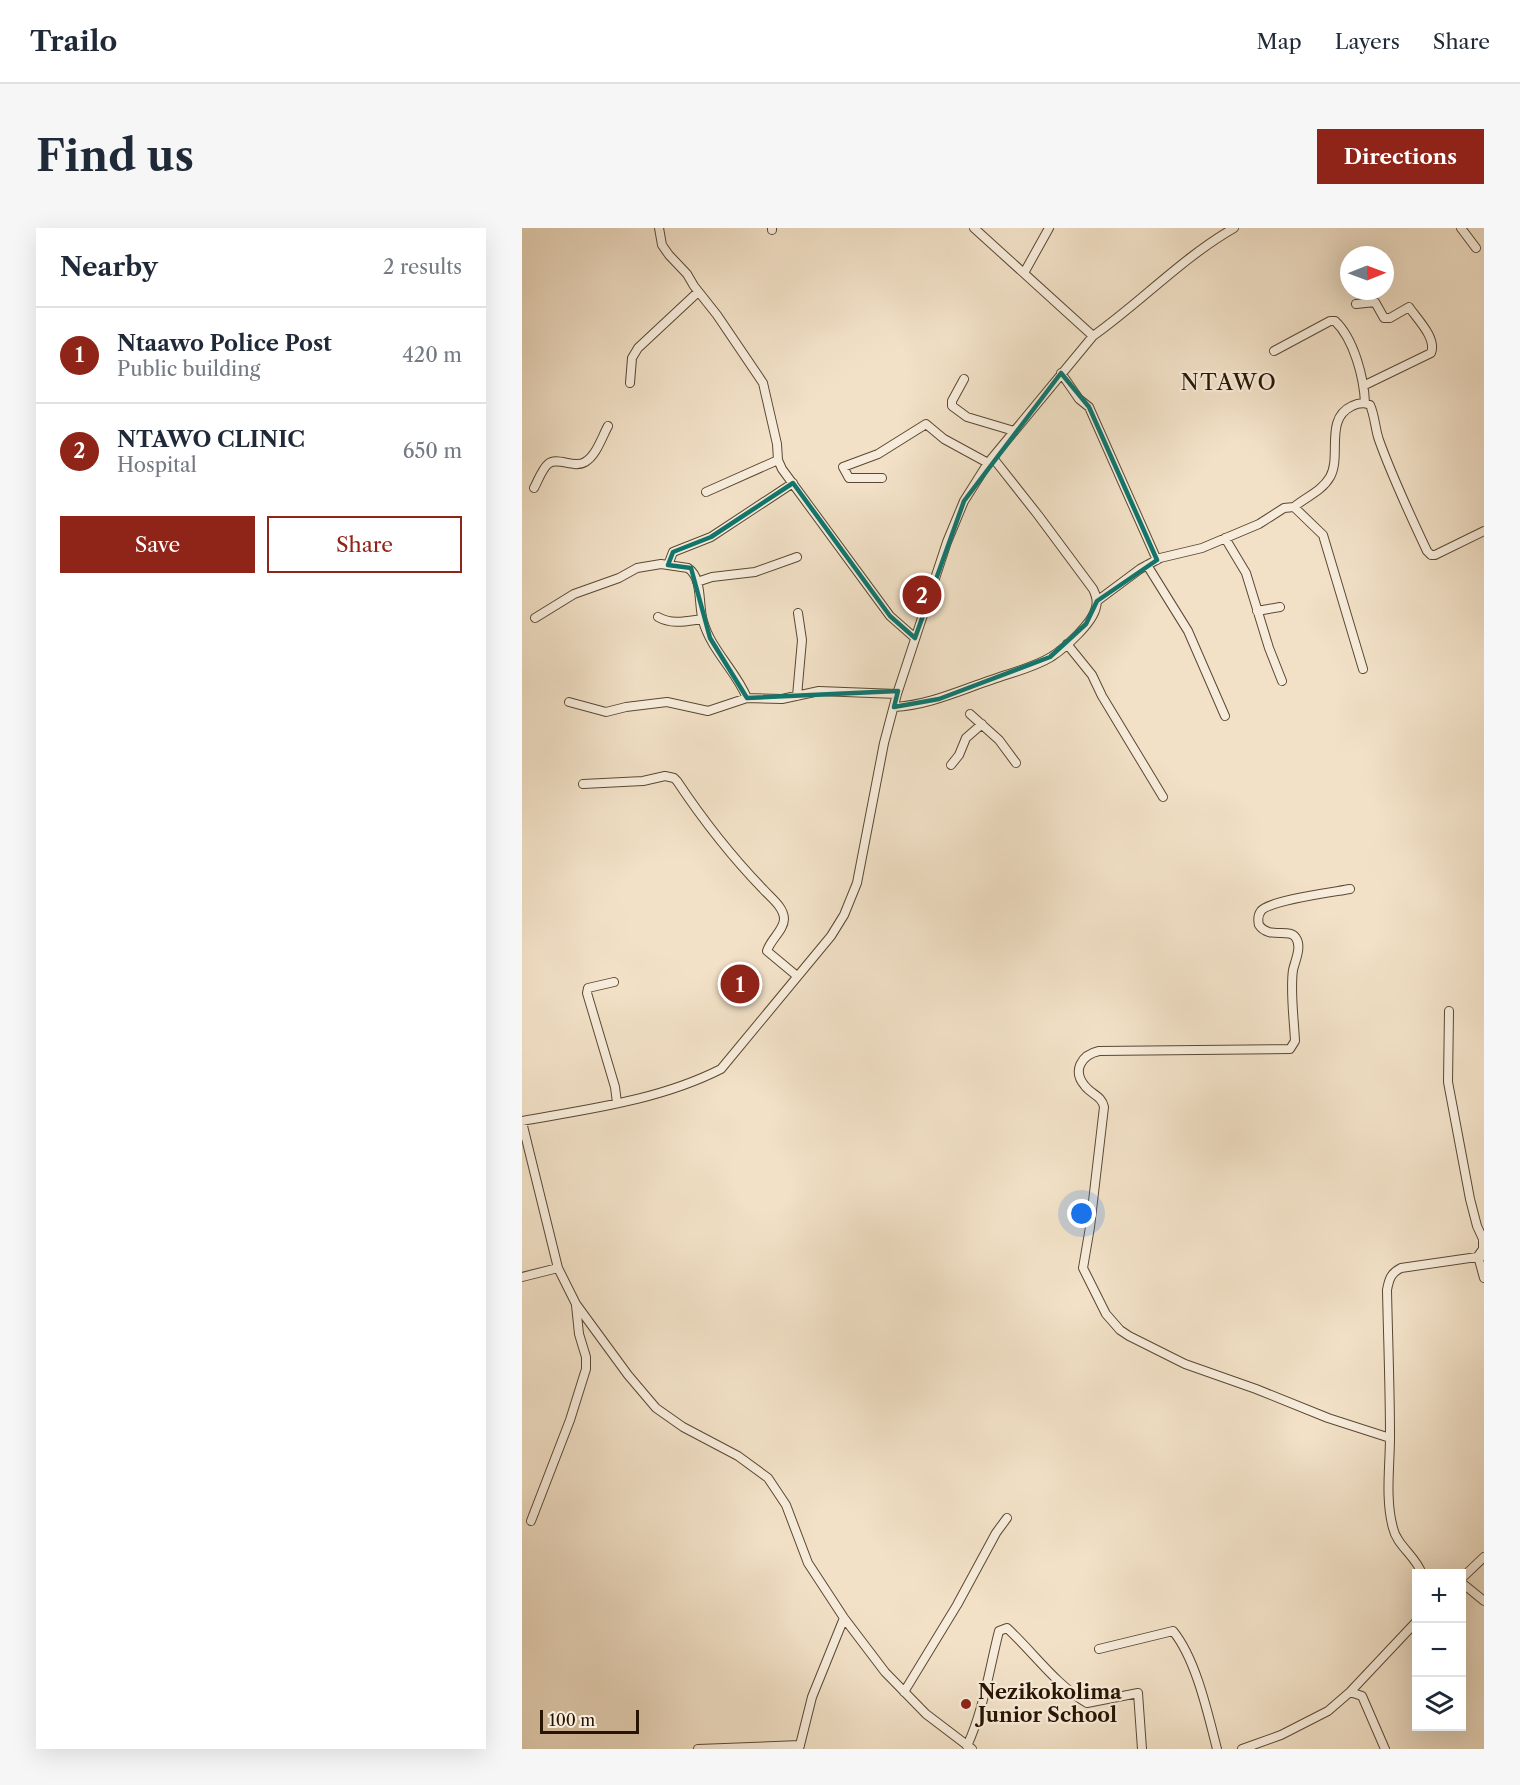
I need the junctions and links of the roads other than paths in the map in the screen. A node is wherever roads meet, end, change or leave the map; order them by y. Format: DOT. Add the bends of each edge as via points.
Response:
graph roads {
  1 [pos="659,228"];
  2 [pos="974,228"];
  3 [pos="1049,228"];
  4 [pos="1234,228"];
  5 [pos="1461,228"];
  6 [pos="1476,248"];
  7 [pos="1024,273"];
  8 [pos="698,292"];
  9 [pos="1356,304"];
  10 [pos="1093,336"];
  11 [pos="1274,351"];
  12 [pos="1061,373"];
  13 [pos="964,379"];
  14 [pos="630,383"];
  15 [pos="1365,385"];
  16 [pos="1365,403"];
  17 [pos="608,426"];
  18 [pos="1014,431"];
  19 [pos="778,460"];
  20 [pos="991,461"];
  21 [pos="882,478"];
  22 [pos="793,483"];
  23 [pos="534,488"];
  24 [pos="706,492"];
  25 [pos="1294,507"];
  26 [pos="1484,531"];
  27 [pos="1225,538"];
  28 [pos="797,557"];
  29 [pos="1157,560"];
  30 [pos="669,565"];
  31 [pos="1147,565"];
  32 [pos="697,582"];
  33 [pos="1097,601"];
  34 [pos="1280,607"];
  35 [pos="1257,611"];
  36 [pos="798,613"];
  37 [pos="658,617"];
  38 [pos="535,618"];
  39 [pos="702,619"];
  40 [pos="915,638"];
  41 [pos="1066,644"];
  42 [pos="1363,669"];
  43 [pos="1282,681"];
  44 [pos="897,694"];
  45 [pos="798,696"];
  46 [pos="747,698"];
  47 [pos="569,702"];
  48 [pos="894,707"];
  49 [pos="970,714"];
  50 [pos="1226,716"];
  51 [pos="982,724"];
  52 [pos="1016,763"];
  53 [pos="951,765"];
  54 [pos="583,784"];
  55 [pos="1163,797"];
  56 [pos="1350,890"];
  57 [pos="797,976"];
  58 [pos="614,982"];
  59 [pos="1449,1011"];
  60 [pos="617,1102"];
  61 [pos="522,1121"];
  62 [pos="1481,1256"];
  63 [pos="558,1268"];
  64 [pos="522,1277"];
  65 [pos="1484,1278"];
  66 [pos="576,1304"];
  67 [pos="1390,1438"];
  68 [pos="1006,1518"];
  69 [pos="531,1521"];
  70 [pos="1484,1557"];
  71 [pos="1420,1569"];
  72 [pos="1466,1573"];
  73 [pos="1466,1587"];
  74 [pos="1484,1601"];
  75 [pos="844,1618"];
  76 [pos="1415,1623"];
  77 [pos="1099,1648"];
  78 [pos="904,1692"];
  79 [pos="1350,1692"];
  80 [pos="799,1747"];
  81 [pos="969,1747"];
  82 [pos="698,1749"];
  83 [pos="1142,1749"];
  84 [pos="1217,1749"];
  85 [pos="1242,1749"];
  86 [pos="1385,1749"];
  1 -- 8 [label="street" via="662,245"];
  2 -- 7 [label="street"];
  3 -- 7 [label="street"];
  4 -- 10 [label="street" via="1210,242"];
  5 -- 6 [label="street"];
  7 -- 10 [label="street"];
  8 -- 14 [label="street" via="638,348 632,358"];
  8 -- 19 [label="street" via="763,383"];
  9 -- 15 [label="street" via="1375,302 1384,318 1409,307 1433,347 1431,353"];
  10 -- 12 [label="street"];
  11 -- 15 [label="street" via="1333,320 1350,344"];
  12 -- 18 [label="street"];
  12 -- 29 [label="street" via="1089,407"];
  13 -- 18 [label="street" via="952,406 968,417"];
  15 -- 16 [label="street"];
  16 -- 25 [label="street" via="1344,410 1338,420 1329,479"];
  16 -- 26 [label="street" via="1373,412 1395,482 1427,551 1435,555"];
  17 -- 23 [label="street" via="585,462 552,461"];
  18 -- 20 [label="street"];
  19 -- 22 [label="street"];
  19 -- 24 [label="street"];
  20 -- 21 [label="street" via="944,439 926,424 878,454 843,467 849,478"];
  20 -- 33 [label="street" via="1038,515 1093,589"];
  20 -- 40 [label="street" via="964,501"];
  22 -- 30 [label="street" via="711,537 673,552"];
  22 -- 40 [label="street" via="890,616"];
  25 -- 27 [label="street" via="1284,508"];
  25 -- 42 [label="street" via="1323,535"];
  27 -- 29 [label="street"];
  27 -- 35 [label="street" via="1246,573"];
  28 -- 32 [label="street" via="755,572"];
  29 -- 31 [label="street"];
  30 -- 32 [label="street" via="692,570"];
  30 -- 38 [label="street" via="637,568 596,584"];
  31 -- 33 [label="street"];
  31 -- 50 [label="street" via="1188,631"];
  32 -- 39 [label="street"];
  33 -- 41 [label="street" via="1094,613"];
  34 -- 35 [label="street"];
  35 -- 43 [label="street"];
  36 -- 45 [label="street" via="802,640"];
  37 -- 39 [label="street" via="679,622"];
  39 -- 46 [label="street"];
  40 -- 44 [label="street"];
  41 -- 48 [label="street" via="1050,657 1017,671 939,699"];
  41 -- 55 [label="street" via="1092,675"];
  44 -- 45 [label="street" via="819,692"];
  44 -- 48 [label="street"];
  45 -- 46 [label="street"];
  46 -- 47 [label="street" via="708,711 668,702 606,712"];
  48 -- 57 [label="street" via="852,898 831,936"];
  49 -- 51 [label="street"];
  51 -- 52 [label="street"];
  51 -- 53 [label="street" via="966,738"];
  54 -- 57 [label="street" via="674,778 781,909 783,924 767,951"];
  56 -- 67 [label="street" via="1271,905 1259,914 1259,925 1265,931 1294,935 1297,939 1293,972 1295,1041 1290,1049 1099,1052 1083,1058 1080,1078 1103,1102 1104,1111 1083,1268 1106,1314 1130,1336 1185,1364"];
  57 -- 60 [label="street" via="721,1069 697,1081"];
  58 -- 60 [label="street" via="588,988 587,993"];
  59 -- 62 [label="street" via="1448,1082 1470,1199 1483,1239"];
  60 -- 61 [label="street"];
  61 -- 63 [label="street"];
  62 -- 65 [label="street"];
  62 -- 67 [label="street" via="1401,1268 1392,1273 1387,1290"];
  63 -- 64 [label="street"];
  63 -- 66 [label="street"];
  66 -- 69 [label="street" via="586,1369"];
  66 -- 75 [label="street" via="656,1408 768,1478 786,1504 808,1563"];
  67 -- 71 [label="street" via="1392,1525"];
  68 -- 78 [label="street"];
  70 -- 72 [label="street"];
  73 -- 74 [label="street"];
  75 -- 78 [label="street"];
  75 -- 80 [label="street" via="812,1697"];
  76 -- 79 [label="street"];
  77 -- 84 [label="street" via="1173,1631 1181,1641 1201,1692"];
  78 -- 81 [label="street"];
  79 -- 85 [label="street" via="1319,1715"];
  79 -- 86 [label="street" via="1362,1696"];
  80 -- 82 [label="street"];
  81 -- 83 [label="street" via="987,1689 999,1630 1007,1628 1047,1671 1087,1703 1138,1693"];
}
